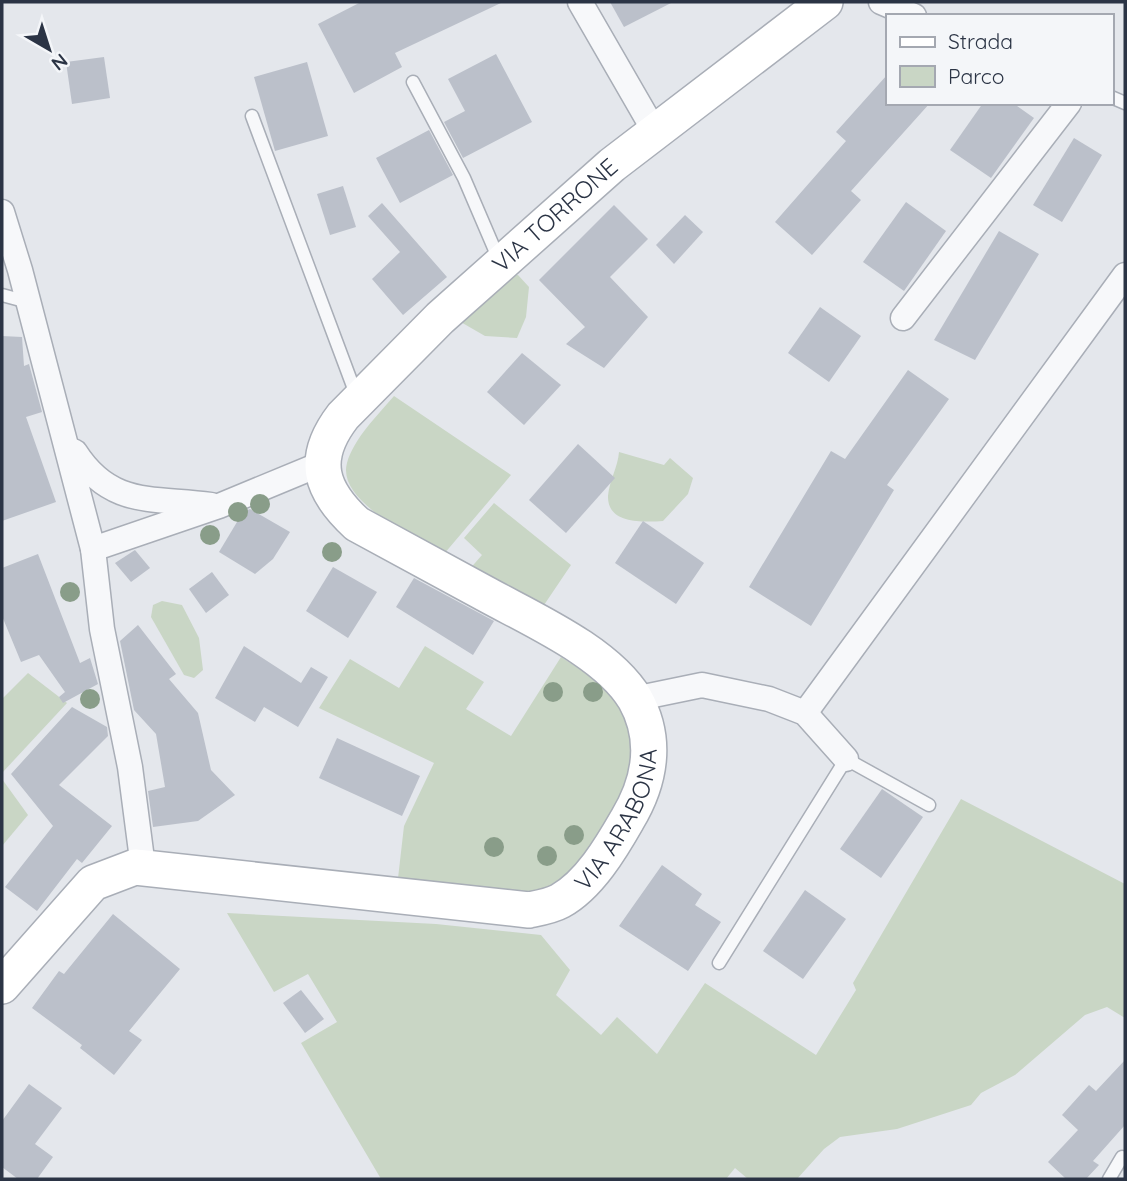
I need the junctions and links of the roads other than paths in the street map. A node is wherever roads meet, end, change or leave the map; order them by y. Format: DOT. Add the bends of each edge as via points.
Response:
graph roads {
  1 [pos="580,2"];
  2 [pos="825,2"];
  3 [pos="881,2"];
  4 [pos="909,14"];
  5 [pos="413,82"];
  6 [pos="1067,105"];
  7 [pos="252,116"];
  8 [pos="656,132"];
  9 [pos="2,212"];
  10 [pos="500,264"];
  11 [pos="1125,275"];
  12 [pos="2,295"];
  13 [pos="29,302"];
  14 [pos="903,317"];
  15 [pos="358,401"];
  16 [pos="68,450"];
  17 [pos="323,463"];
  18 [pos="219,506"];
  19 [pos="93,549"];
  20 [pos="635,699"];
  21 [pos="805,713"];
  22 [pos="846,759"];
  23 [pos="929,805"];
  24 [pos="143,867"];
  25 [pos="719,963"];
  26 [pos="2,986"];
  27 [pos="1122,1157"];
  28 [pos="1109,1179"];
  1 -- 8 [label="street"];
  2 -- 8 [label="main road, VIA TORRONE"];
  3 -- 4 [label="street"];
  5 -- 10 [label="lane" via="464,178"];
  6 -- 14 [label="street"];
  7 -- 15 [label="lane"];
  8 -- 10 [label="main road, VIA TORRONE"];
  9 -- 13 [label="street"];
  10 -- 15 [label="main road, VIA TORRONE"];
  11 -- 21 [label="street"];
  12 -- 13 [label="lane"];
  13 -- 16 [label="street"];
  15 -- 17 [label="main road, VIA TORRONE" via="331,432"];
  16 -- 18 [label="street" via="114,490"];
  16 -- 19 [label="street"];
  17 -- 18 [label="street"];
  17 -- 20 [label="main road, VIA ARABONA" via="323,478 335,504 357,524 570,641 610,671"];
  18 -- 19 [label="street"];
  19 -- 24 [label="street" via="102,629 130,767"];
  20 -- 21 [label="street" via="702,685 769,699"];
  20 -- 24 [label="main road, VIA ARABONA" via="648,733 650,762 640,798 615,841 579,887 558,902 529,910"];
  21 -- 22 [label="street"];
  22 -- 23 [label="lane"];
  22 -- 25 [label="lane"];
  24 -- 26 [label="main road, VIA ARABONA" via="93,883"];
  27 -- 28 [label="lane"];
}
